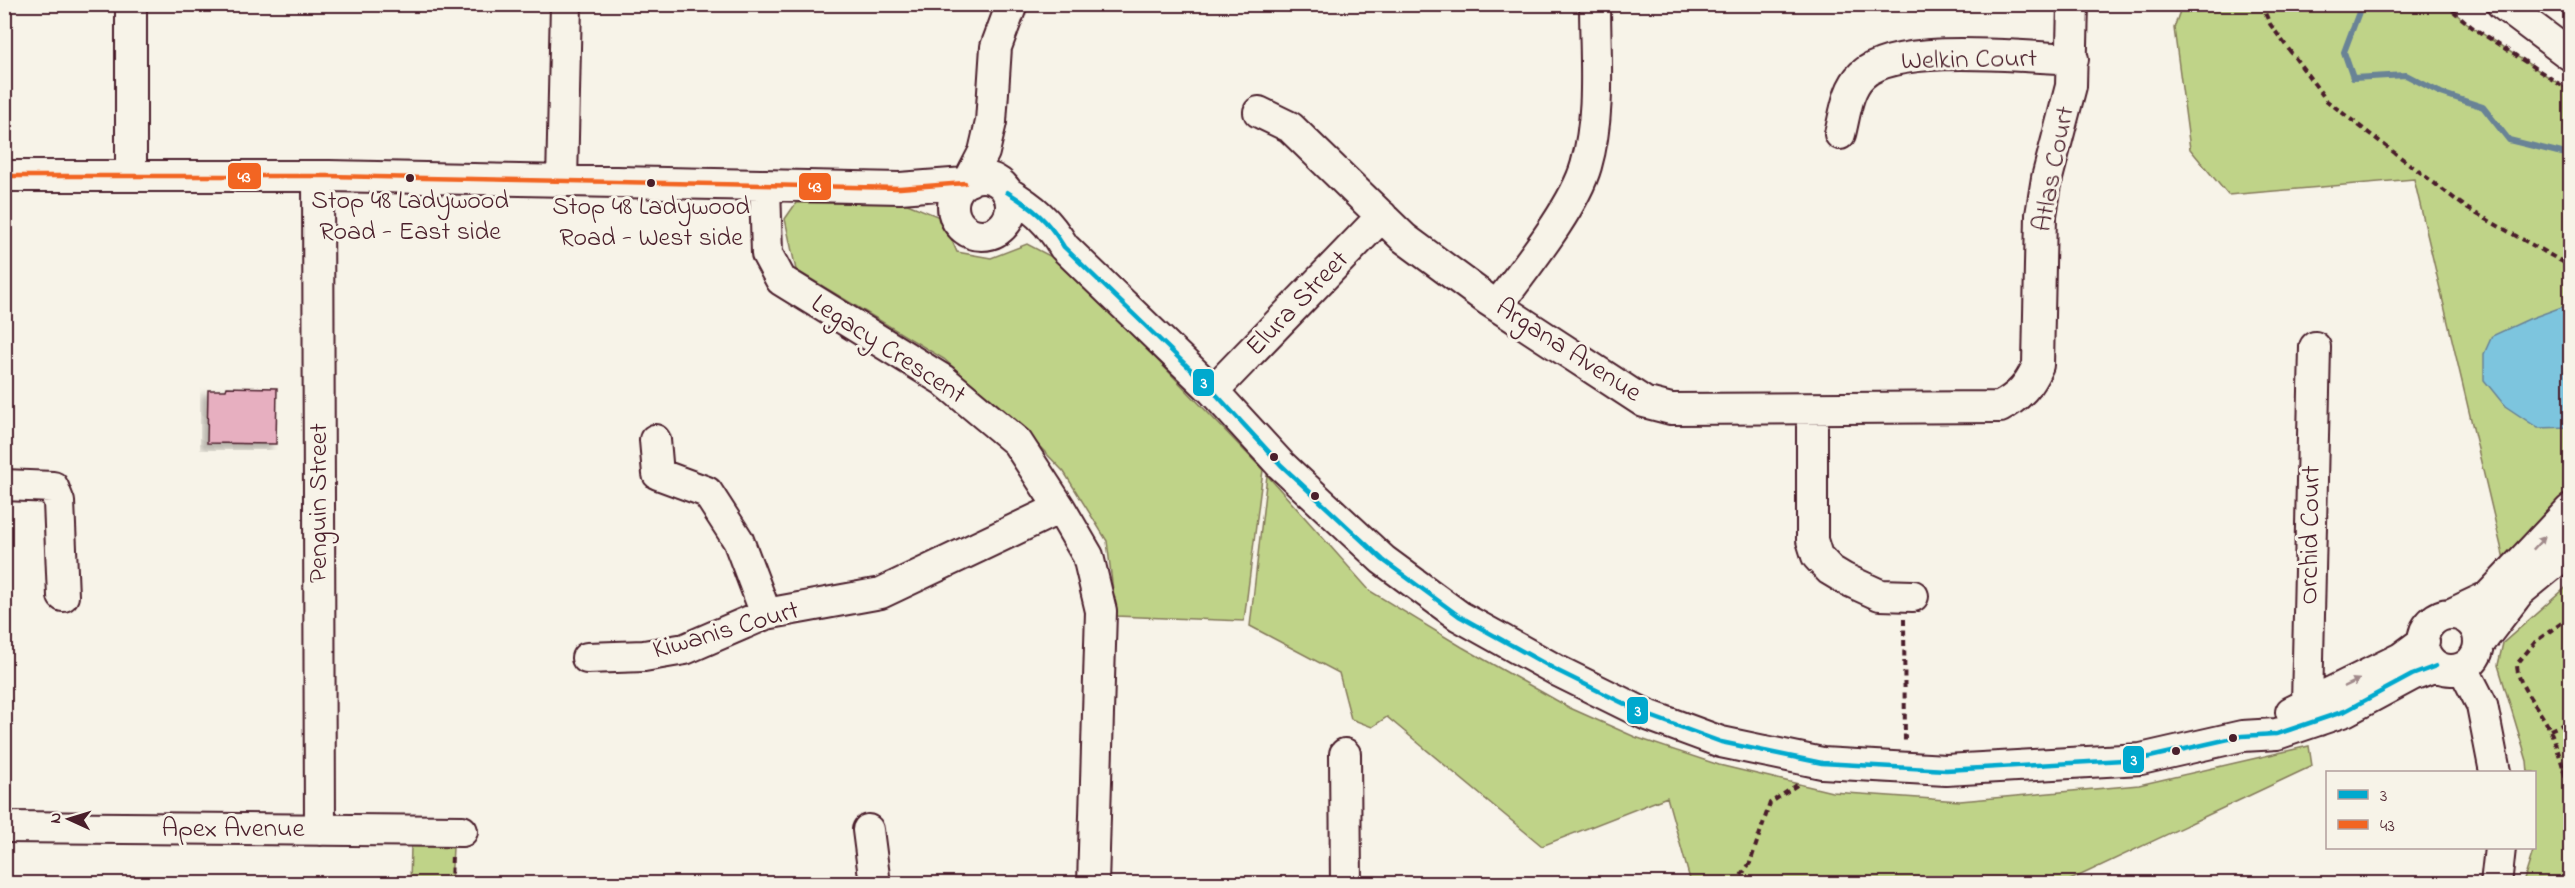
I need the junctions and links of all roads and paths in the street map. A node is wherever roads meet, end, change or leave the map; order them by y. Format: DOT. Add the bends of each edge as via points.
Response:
graph roads {
  1 [pos="130,4"];
  2 [pos="566,4"];
  3 [pos="1012,4"];
  4 [pos="1595,4"];
  5 [pos="2073,4"];
  6 [pos="2261,4"];
  7 [pos="2445,4"];
  8 [pos="2502,4"];
  9 [pos="2571,55"];
  10 [pos="2073,59"];
  11 [pos="2571,91"];
  12 [pos="1259,112"];
  13 [pos="991,122"];
  14 [pos="1840,134"];
  15 [pos="4,176"];
  16 [pos="131,176"];
  17 [pos="318,176"];
  18 [pos="562,181"];
  19 [pos="967,182"];
  20 [pos="765,185"];
  21 [pos="900,188"];
  22 [pos="1005,189"];
  23 [pos="955,213"];
  24 [pos="1382,216"];
  25 [pos="994,232"];
  26 [pos="1064,247"];
  27 [pos="2571,266"];
  28 [pos="1497,306"];
  29 [pos="2315,347"];
  30 [pos="1214,391"];
  31 [pos="2014,399"];
  32 [pos="1812,409"];
  33 [pos="655,440"];
  34 [pos="4,485"];
  35 [pos="1060,508"];
  36 [pos="2571,510"];
  37 [pos="2571,550"];
  38 [pos="63,596"];
  39 [pos="1909,596"];
  40 [pos="2451,614"];
  41 [pos="766,615"];
  42 [pos="2571,617"];
  43 [pos="2451,654"];
  44 [pos="587,658"];
  45 [pos="2313,712"];
  46 [pos="2569,722"];
  47 [pos="2550,730"];
  48 [pos="1345,754"];
  49 [pos="1807,759"];
  50 [pos="1905,768"];
  51 [pos="2562,770"];
  52 [pos="2494,771"];
  53 [pos="2571,772"];
  54 [pos="2571,801"];
  55 [pos="4,827"];
  56 [pos="320,830"];
  57 [pos="868,830"];
  58 [pos="462,831"];
  59 [pos="2500,849"];
  60 [pos="2571,874"];
  61 [pos="875,884"];
  62 [pos="1093,884"];
  63 [pos="1347,884"];
  64 [pos="1735,884"];
  65 [pos="2496,884"];
  66 [pos="2568,884"];
  1 -- 16 [label="street"];
  2 -- 18 [label="street"];
  3 -- 13 [label="street" via="996,47"];
  4 -- 28 [label="street" via="1595,94 1586,167 1559,218"];
  5 -- 10 [label="street, Atlas Court"];
  6 -- 27 [label="path" via="2270,24 2327,100 2468,209"];
  7 -- 11 [label="path" via="2472,27"];
  8 -- 9 [label="street"];
  10 -- 14 [label="street, Welkin Court" via="1909,56 1883,63 1863,73 1853,85"];
  10 -- 31 [label="street, Atlas Court" via="2071,86 2040,215 2038,365 2028,385"];
  12 -- 24 [label="street, Argana Avenue" via="1290,127"];
  13 -- 19 [label="street" via="984,152"];
  13 -- 22 [label="street"];
  15 -- 16 [label="street"];
  16 -- 17 [label="street"];
  17 -- 18 [label="street"];
  17 -- 56 [label="street, Penguin Street"];
  18 -- 20 [label="street"];
  19 -- 21 [label="street"];
  19 -- 22 [label="street" via="983,177 997,181"];
  19 -- 23 [label="street" via="957,191"];
  20 -- 21 [label="street"];
  20 -- 35 [label="street, Legacy Crescent" via="767,254 781,280 943,380 1017,442"];
  21 -- 23 [label="street"];
  22 -- 25 [label="street" via="1011,210 1002,227"];
  22 -- 26 [label="street" via="1051,225"];
  23 -- 25 [label="street" via="958,222 974,234"];
  24 -- 28 [label="street, Argana Avenue" via="1404,238"];
  24 -- 30 [label="street, Elura Street"];
  25 -- 26 [label="street" via="1043,235"];
  26 -- 30 [label="street"];
  28 -- 32 [label="street, Argana Avenue" via="1655,406"];
  29 -- 45 [label="street, Orchid Court"];
  30 -- 49 [label="street" via="1281,465 1374,552 1459,616 1645,714 1721,742"];
  31 -- 32 [label="street, Argana Avenue" via="2000,407 1983,408"];
  32 -- 39 [label="street" via="1812,540 1817,556 1830,570 1880,595"];
  33 -- 41 [label="street" via="658,474 707,492 738,540"];
  34 -- 38 [label="street" via="53,487 59,502"];
  35 -- 41 [label="street, Kiwanis Court" via="880,593"];
  35 -- 62 [label="street, Legacy Crescent" via="1088,556 1101,611"];
  40 -- 36 [label="street, one-way" via="2489,596"];
  37 -- 43 [label="street"];
  39 -- 50 [label="path"];
  40 -- 43 [label="street" via="2429,625"];
  40 -- 43 [label="street" via="2469,621 2475,628"];
  41 -- 44 [label="street, Kiwanis Court" via="685,649 644,656"];
  42 -- 47 [label="path" via="2536,641 2517,664 2516,676"];
  43 -- 45 [label="street" via="2345,711"];
  43 -- 52 [label="street" via="2482,705"];
  45 -- 50 [label="street" via="2242,736 2141,759 1946,770"];
  46 -- 47 [label="path"];
  47 -- 51 [label="path"];
  48 -- 63 [label="street"];
  49 -- 50 [label="street"];
  49 -- 64 [label="path" via="1797,785 1770,803 1750,863"];
  51 -- 53 [label="path"];
  51 -- 54 [label="path"];
  55 -- 56 [label="street, Apex Avenue"];
  56 -- 58 [label="street, Apex Avenue"];
  57 -- 61 [label="street"];
  59 -- 65 [label="street"];
  60 -- 66 [label="path"];
}
